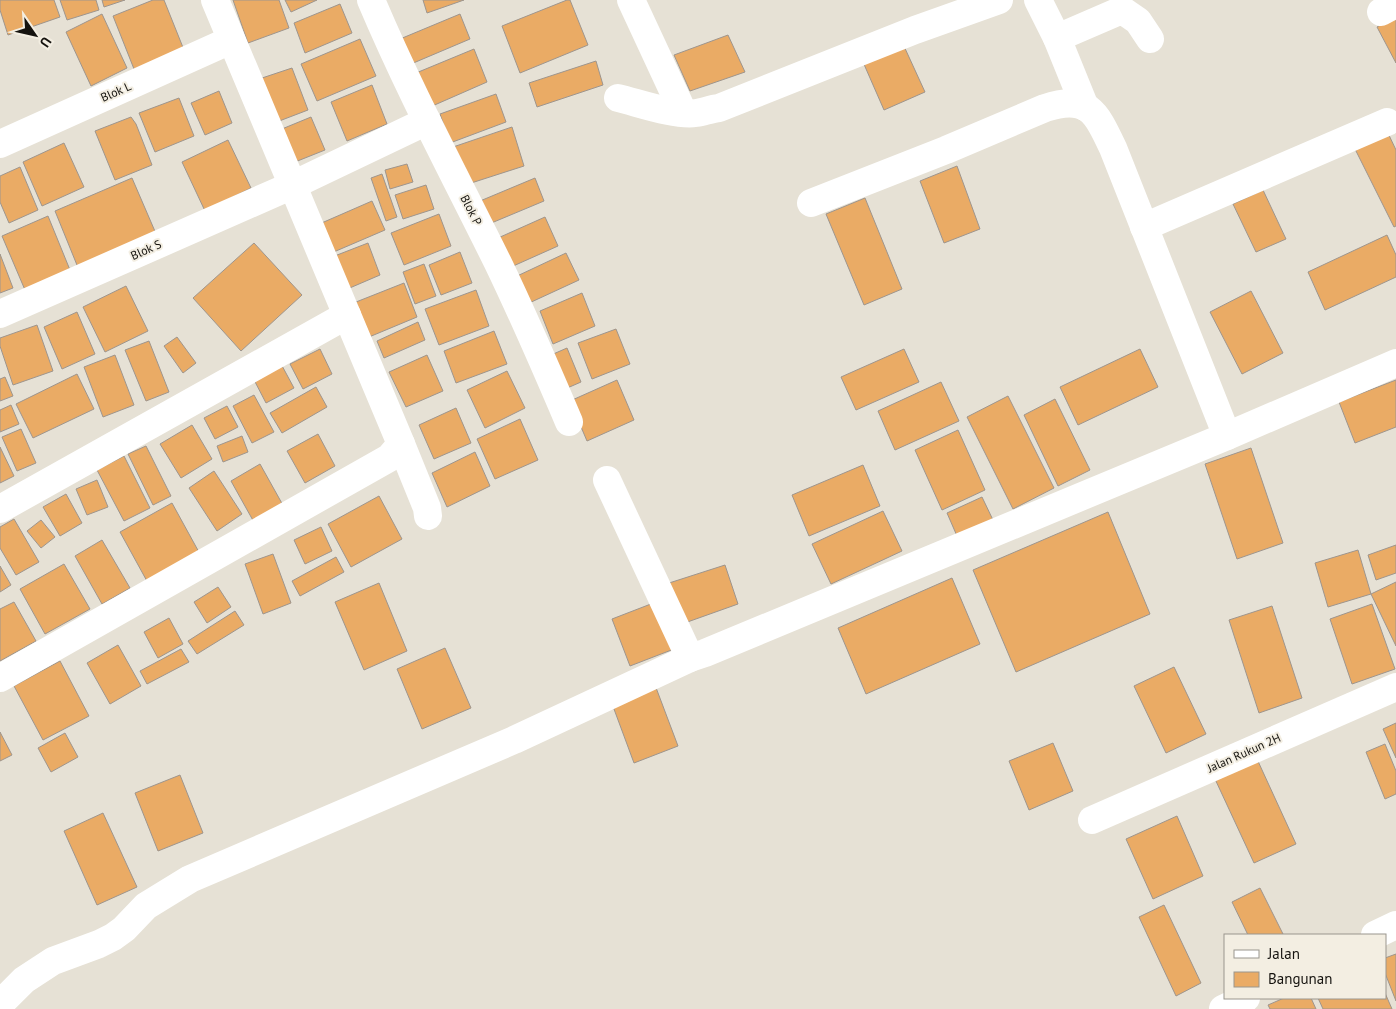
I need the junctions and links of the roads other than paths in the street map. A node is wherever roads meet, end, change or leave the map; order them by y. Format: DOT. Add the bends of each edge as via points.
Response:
graph roads {
  1 [pos="215,0"];
  2 [pos="371,0"];
  3 [pos="631,0"];
  4 [pos="1000,0"];
  5 [pos="1038,0"];
  6 [pos="1057,38"];
  7 [pos="1150,39"];
  8 [pos="231,40"];
  9 [pos="618,98"];
  10 [pos="1085,107"];
  11 [pos="683,112"];
  12 [pos="426,121"];
  13 [pos="1387,122"];
  14 [pos="0,144"];
  15 [pos="293,185"];
  16 [pos="811,203"];
  17 [pos="1144,227"];
  18 [pos="0,314"];
  19 [pos="347,315"];
  20 [pos="1396,363"];
  21 [pos="569,422"];
  22 [pos="1227,436"];
  23 [pos="401,444"];
  24 [pos="607,480"];
  25 [pos="0,509"];
  26 [pos="428,516"];
  27 [pos="690,658"];
  28 [pos="0,678"];
  29 [pos="1396,687"];
  30 [pos="1092,820"];
  31 [pos="1396,925"];
  32 [pos="1377,934"];
  33 [pos="1244,999"];
  34 [pos="0,1004"];
  35 [pos="1223,1009"];
  1 -- 8 [label="street"];
  2 -- 12 [label="street, Blok P"];
  3 -- 11 [label="street"];
  4 -- 11 [label="street" via="719,108"];
  5 -- 6 [label="street"];
  6 -- 7 [label="street" via="1122,10 1138,21"];
  6 -- 10 [label="street"];
  8 -- 14 [label="street, Blok L"];
  8 -- 15 [label="street"];
  9 -- 11 [label="street"];
  10 -- 16 [label="street" via="1075,103 1045,108"];
  10 -- 17 [label="street" via="1102,124"];
  12 -- 15 [label="street, Blok S"];
  12 -- 21 [label="street, Blok P" via="498,264"];
  13 -- 17 [label="street"];
  15 -- 18 [label="street, Blok S"];
  15 -- 19 [label="street"];
  17 -- 22 [label="street"];
  19 -- 23 [label="street"];
  19 -- 25 [label="street"];
  20 -- 22 [label="street"];
  22 -- 27 [label="street"];
  23 -- 26 [label="street" via="428,508"];
  23 -- 28 [label="street" via="389,458"];
  24 -- 27 [label="street"];
  27 -- 34 [label="street" via="514,740 190,879 146,906 113,937 53,961 24,980"];
  29 -- 30 [label="street, Jalan Rukun 2H"];
  31 -- 32 [label="street"];
  33 -- 35 [label="street"];
}
